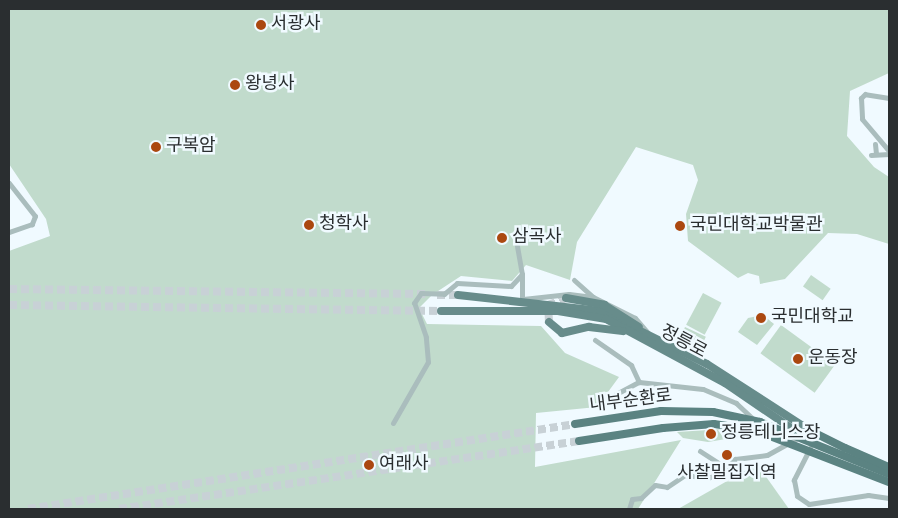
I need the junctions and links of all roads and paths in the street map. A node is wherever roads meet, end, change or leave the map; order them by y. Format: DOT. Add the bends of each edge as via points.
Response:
graph roads {
  1 [pos="889,98"];
  2 [pos="875,144"];
  3 [pos="889,153"];
  4 [pos="889,160"];
  5 [pos="9,183"];
  6 [pos="10,230"];
  7 [pos="517,246"];
  8 [pos="522,274"];
  9 [pos="574,280"];
  10 [pos="458,295"];
  11 [pos="485,298"];
  12 [pos="566,298"];
  13 [pos="593,298"];
  14 [pos="522,299"];
  15 [pos="441,312"];
  16 [pos="549,322"];
  17 [pos="646,332"];
  18 [pos="633,333"];
  19 [pos="595,340"];
  20 [pos="655,345"];
  21 [pos="691,356"];
  22 [pos="639,382"];
  23 [pos="616,394"];
  24 [pos="393,424"];
  25 [pos="576,424"];
  26 [pos="807,429"];
  27 [pos="796,439"];
  28 [pos="579,441"];
  29 [pos="813,443"];
  30 [pos="700,451"];
  31 [pos="889,466"];
  32 [pos="726,468"];
  33 [pos="866,468"];
  34 [pos="889,478"];
  35 [pos="889,498"];
  36 [pos="629,509"];
  1 -- 3 [label="street" via="866,94 861,98 862,120"];
  2 -- 3 [label="street" via="874,154"];
  3 -- 4 [label="street"];
  5 -- 6 [label="street" via="35,216 32,224"];
  7 -- 8 [label="street"];
  8 -- 14 [label="street"];
  8 -- 24 [label="street" via="512,286 457,283 444,294 421,293 416,298 428,362"];
  9 -- 13 [label="street, 정릉로"];
  10 -- 11 [label="main road, 정릉로"];
  11 -- 14 [label="street, 정릉로"];
  11 -- 17 [label="main road, 정릉로" via="588,307"];
  12 -- 17 [label="main road" via="604,305"];
  13 -- 14 [label="street, 정릉로" via="569,294"];
  13 -- 17 [label="street, 정릉로" via="635,318"];
  15 -- 18 [label="main road, 정릉로" via="576,312"];
  16 -- 18 [label="main road" via="562,333 589,327"];
  17 -- 21 [label="main road, 정릉로"];
  18 -- 20 [label="main road, 정릉로"];
  19 -- 22 [label="street" via="631,365"];
  20 -- 21 [label="main road" via="687,358"];
  20 -- 29 [label="main road, 정릉로" via="725,383"];
  21 -- 26 [label="main road, 정릉로"];
  22 -- 23 [label="street"];
  22 -- 27 [label="street" via="718,394 736,403 761,426"];
  25 -- 34 [label="highway, 내부순환로, bridge" via="661,411 745,418"];
  26 -- 31 [label="main road, 정릉로"];
  26 -- 31 [label="highway, bridge"];
  26 -- 31 [label="main road, 정릉로" via="863,458"];
  27 -- 29 [label="street"];
  27 -- 32 [label="street" via="767,455 735,459"];
  28 -- 34 [label="highway, 내부순환로, bridge" via="714,424 754,430"];
  29 -- 33 [label="main road, 정릉로"];
  29 -- 35 [label="street" via="794,476 799,497 815,505 868,495"];
  30 -- 32 [label="street"];
  32 -- 36 [label="street" via="708,478 684,475 667,487 655,485 641,498 632,499"];
  33 -- 34 [label="highway"];
}
